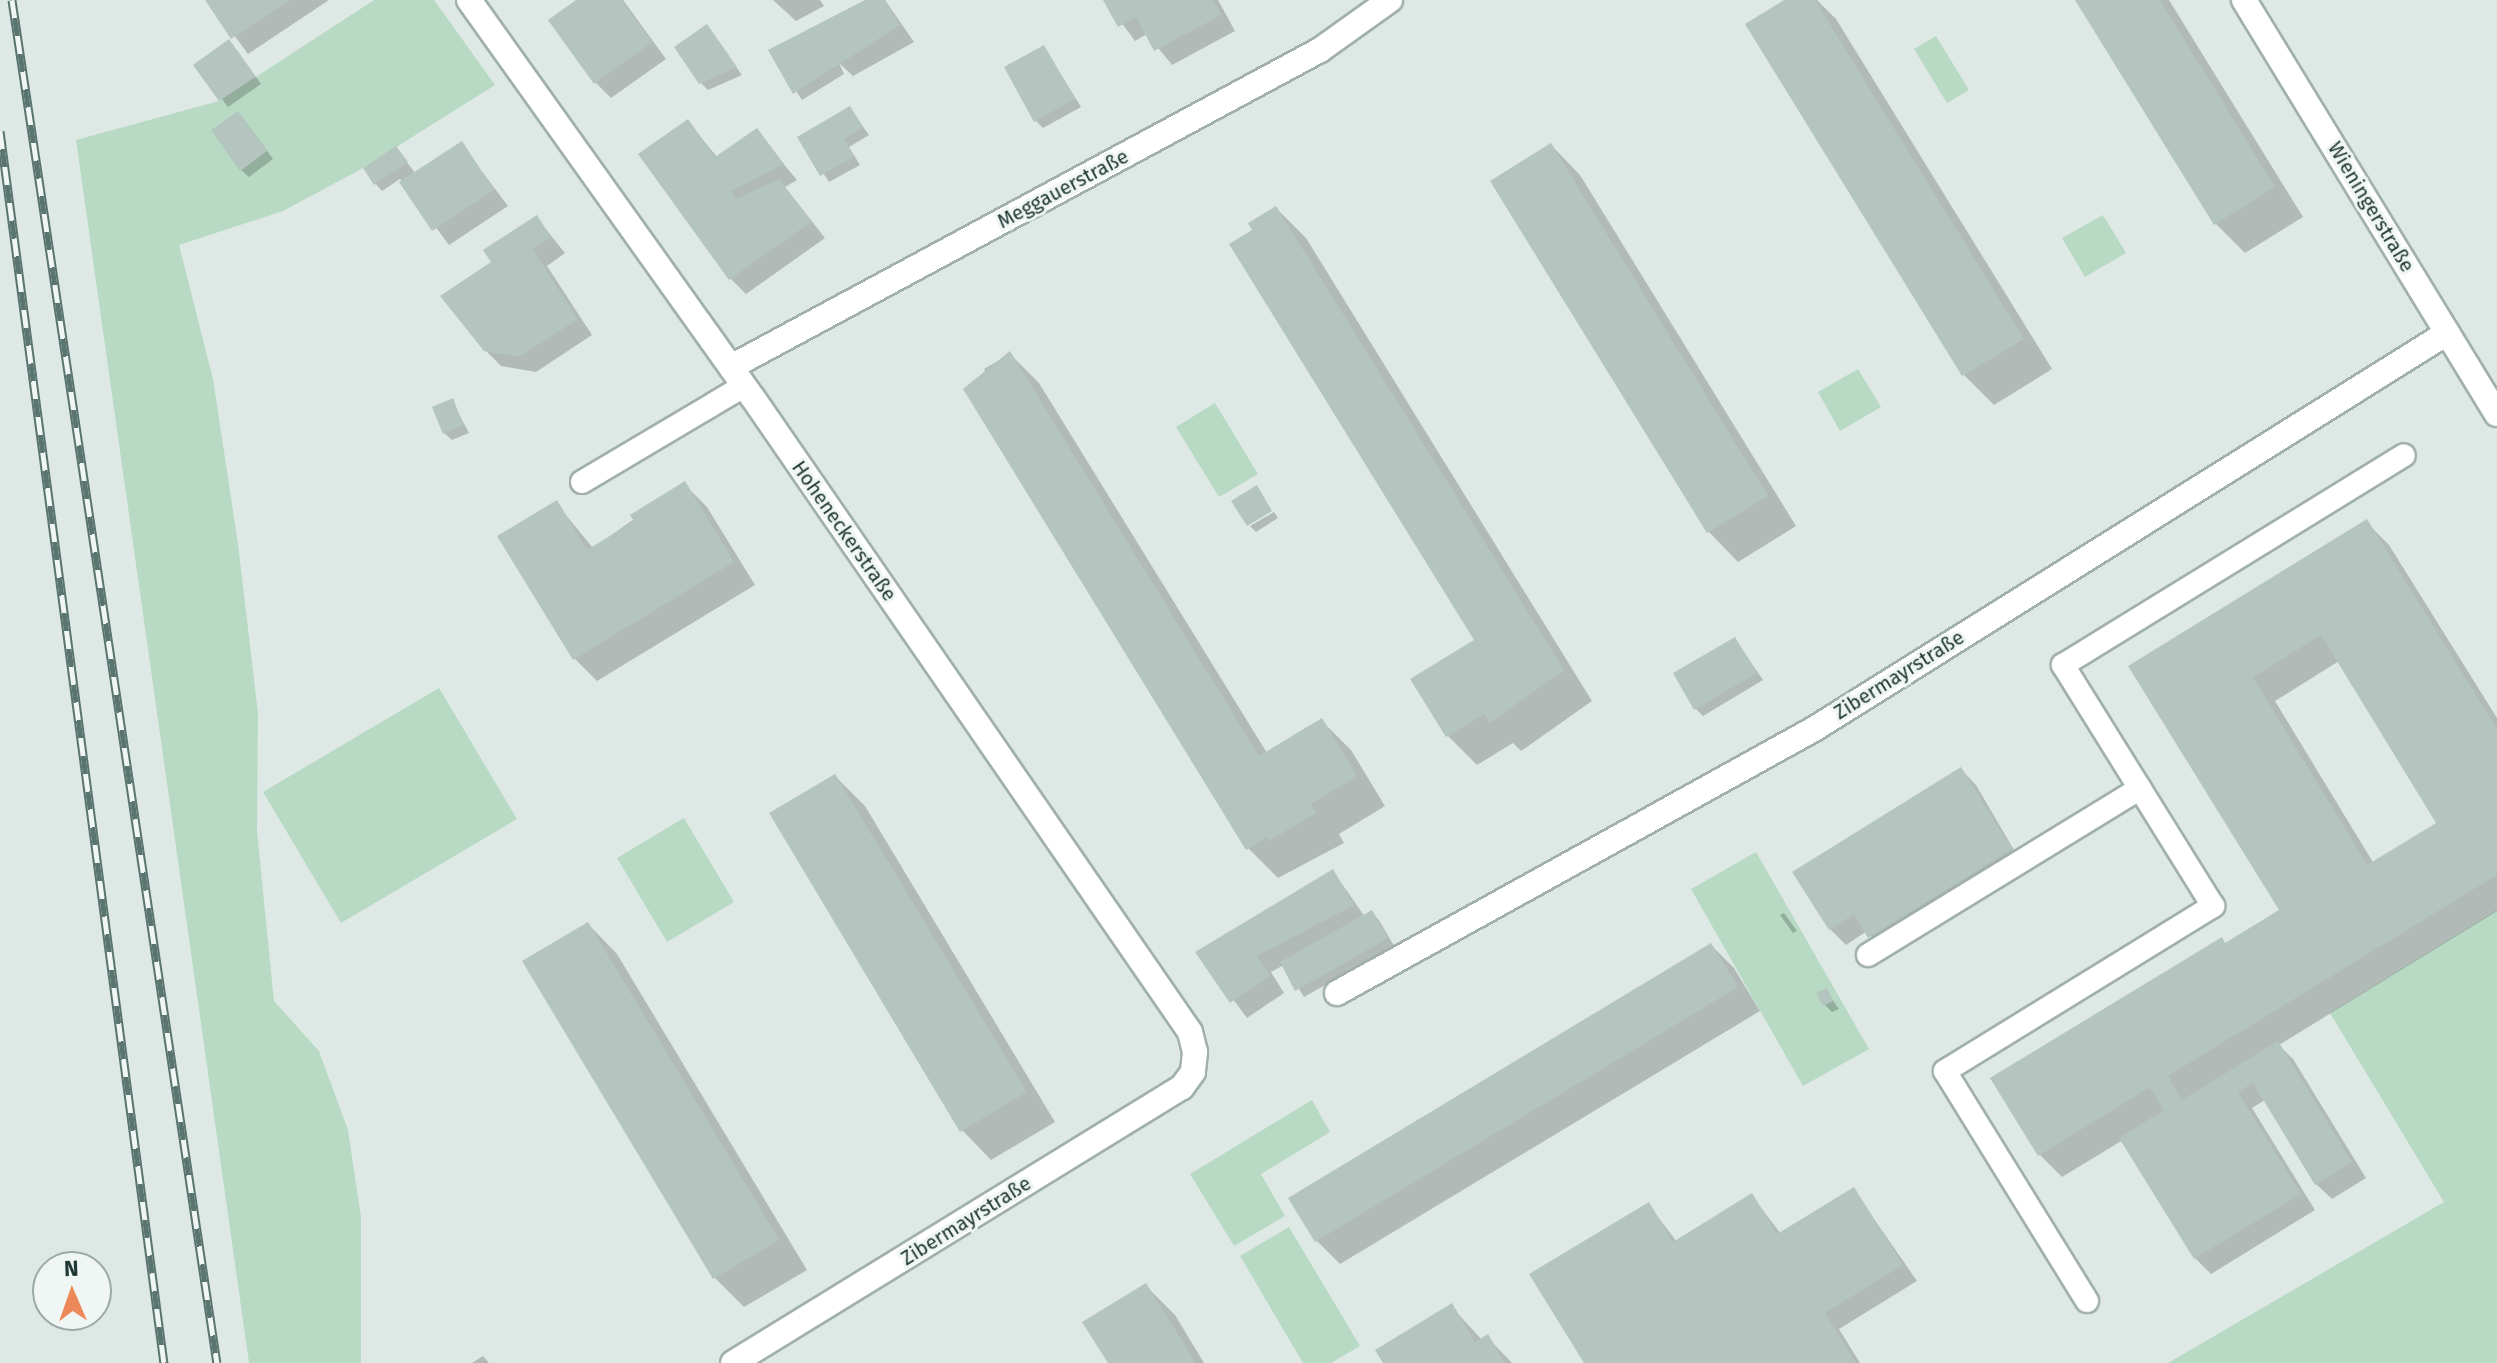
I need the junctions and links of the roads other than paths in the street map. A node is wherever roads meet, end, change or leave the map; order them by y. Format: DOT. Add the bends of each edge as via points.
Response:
graph roads {
  1 [pos="469,0"];
  2 [pos="1390,0"];
  3 [pos="2244,0"];
  4 [pos="2447,333"];
  5 [pos="737,377"];
  6 [pos="2497,414"];
  7 [pos="2404,455"];
  8 [pos="582,482"];
  9 [pos="2140,788"];
  10 [pos="1868,955"];
  11 [pos="1337,993"];
  12 [pos="1193,1072"];
  13 [pos="2087,1301"];
  14 [pos="733,1363"];
  1 -- 5 [label="street, Hoheneckerstraße"];
  2 -- 5 [label="street, Meggauerstraße" via="1320,50"];
  3 -- 4 [label="street, Wieningerstraße"];
  4 -- 6 [label="street, Wieningerstraße"];
  4 -- 11 [label="street, Zibermayrstraße" via="1801,737"];
  5 -- 8 [label="lane"];
  5 -- 12 [label="street, Hoheneckerstraße" via="1190,1032"];
  7 -- 9 [label="lane" via="2063,665"];
  9 -- 10 [label="lane"];
  9 -- 13 [label="lane" via="2213,906 1945,1071"];
  12 -- 14 [label="street, Zibermayrstraße" via="1182,1087"];
}
